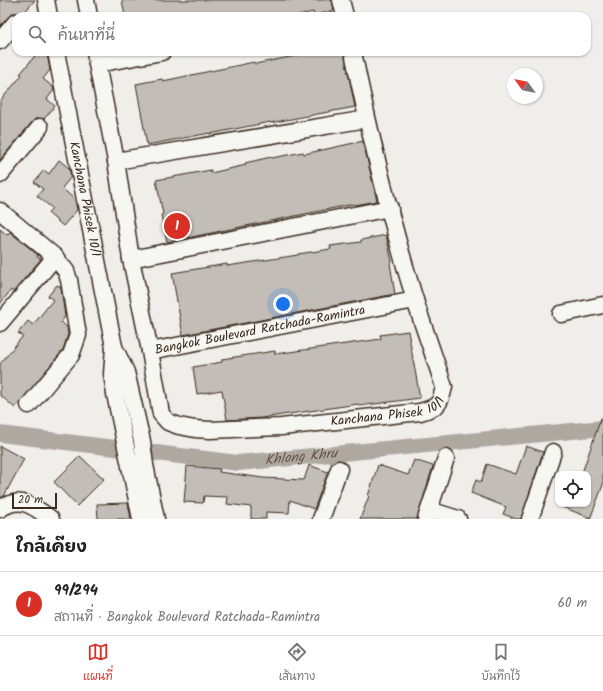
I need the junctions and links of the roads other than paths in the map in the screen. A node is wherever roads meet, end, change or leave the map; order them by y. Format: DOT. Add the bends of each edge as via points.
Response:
graph roads {
  1 [pos="46,0"];
  2 [pos="86,0"];
  3 [pos="341,0"];
  4 [pos="48,12"];
  5 [pos="88,12"];
  6 [pos="344,12"];
  7 [pos="12,27"];
  8 [pos="0,41"];
  9 [pos="57,56"];
  10 [pos="118,56"];
  11 [pos="354,56"];
  12 [pos="96,58"];
  13 [pos="367,119"];
  14 [pos="40,127"];
  15 [pos="116,161"];
  16 [pos="0,174"];
  17 [pos="390,208"];
  18 [pos="0,211"];
  19 [pos="55,256"];
  20 [pos="132,259"];
  21 [pos="415,300"];
  22 [pos="603,305"];
  23 [pos="561,314"];
  24 [pos="0,322"];
  25 [pos="114,347"];
  26 [pos="150,351"];
  27 [pos="29,405"];
  28 [pos="553,452"];
  29 [pos="446,458"];
  30 [pos="138,466"];
  31 [pos="339,469"];
  32 [pos="0,510"];
  33 [pos="428,514"];
  34 [pos="51,519"];
  35 [pos="141,519"];
  36 [pos="156,519"];
  37 [pos="321,519"];
  38 [pos="458,519"];
  39 [pos="530,519"];
  1 -- 4 [label="street"];
  2 -- 5 [label="street"];
  3 -- 6 [label="street"];
  7 -- 8 [label="street"];
  9 -- 25 [label="street, Kanchana Phisek 10/1"];
  10 -- 12 [label="street, Bangkok Boulevard Ratchada-Ramintra"];
  11 -- 13 [label="street, Kanchana Phisek 10/1"];
  12 -- 15 [label="street, Bangkok Boulevard Ratchada-Ramintra"];
  13 -- 15 [label="street"];
  13 -- 17 [label="street, Kanchana Phisek 10/1"];
  14 -- 16 [label="street"];
  15 -- 20 [label="street, Bangkok Boulevard Ratchada-Ramintra"];
  17 -- 20 [label="street"];
  17 -- 21 [label="street, Kanchana Phisek 10/1"];
  18 -- 19 [label="street"];
  19 -- 24 [label="street"];
  19 -- 27 [label="street" via="69,280 78,335 71,355"];
  20 -- 26 [label="street, Bangkok Boulevard Ratchada-Ramintra"];
  21 -- 26 [label="street, Bangkok Boulevard Ratchada-Ramintra"];
  21 -- 26 [label="street, Kanchana Phisek 10/1" via="444,387 441,400 433,408 420,412 281,427 195,430 168,422 161,414"];
  22 -- 23 [label="street"];
  25 -- 30 [label="street, Kanchana Phisek 10/1" via="126,372 137,420"];
  25 -- 30 [label="street, Kanchana Phisek 10/1" via="112,374 121,424"];
  28 -- 39 [label="street"];
  29 -- 33 [label="street"];
  30 -- 35 [label="street"];
  30 -- 36 [label="street"];
  31 -- 37 [label="street"];
  32 -- 34 [label="street" via="17,502 28,504"];
  33 -- 38 [label="street"];
}
